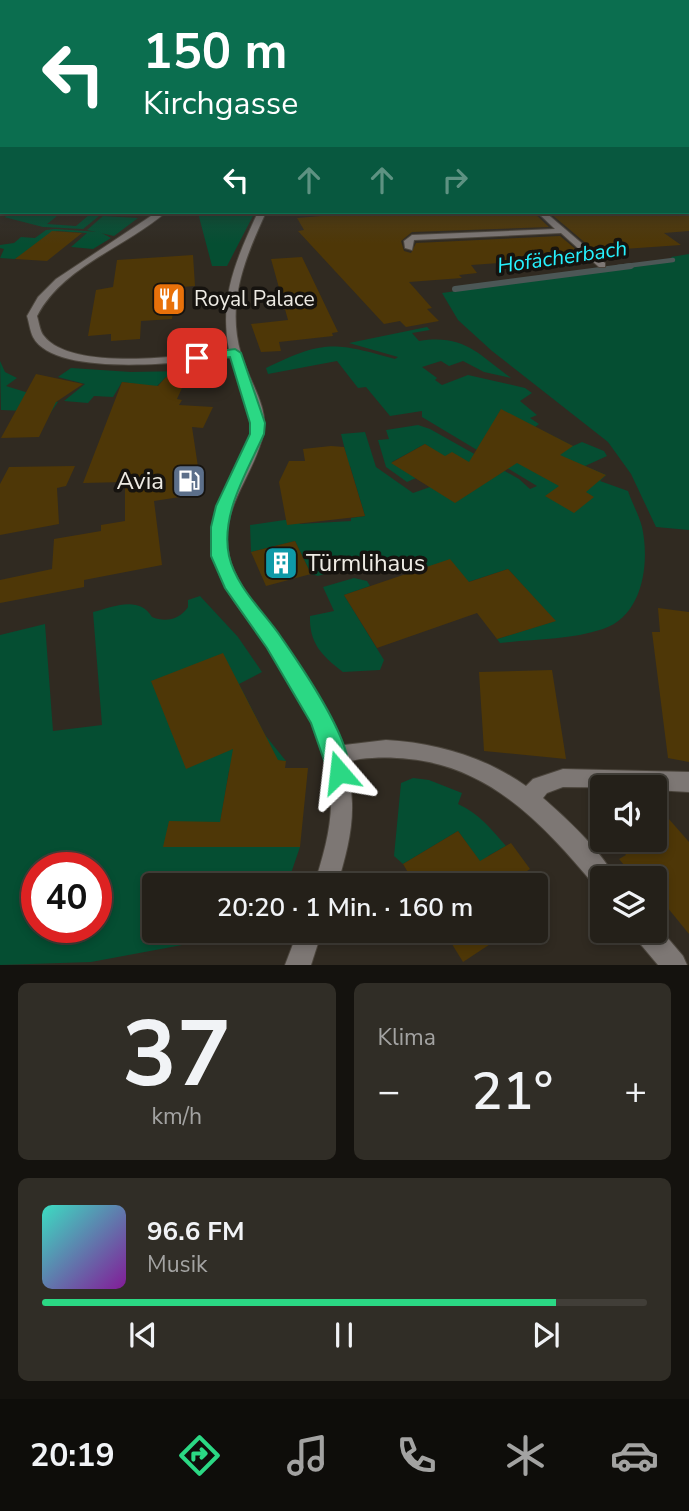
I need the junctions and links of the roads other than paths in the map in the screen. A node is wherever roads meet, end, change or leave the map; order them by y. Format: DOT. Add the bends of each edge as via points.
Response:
graph roads {
  1 [pos="159,214"];
  2 [pos="261,214"];
  3 [pos="543,214"];
  4 [pos="561,231"];
  5 [pos="411,243"];
  6 [pos="602,265"];
  7 [pos="235,353"];
  8 [pos="336,755"];
  9 [pos="689,782"];
  10 [pos="528,799"];
  11 [pos="593,866"];
  12 [pos="328,873"];
  13 [pos="306,943"];
  14 [pos="656,943"];
  15 [pos="299,965"];
  16 [pos="674,965"];
  1 -- 7 [label="street" via="47,292 32,316 38,337 56,349 101,361 145,363"];
  2 -- 7 [label="street" via="234,275 230,310"];
  3 -- 4 [label="street"];
  4 -- 5 [label="street"];
  4 -- 6 [label="street"];
  7 -- 8 [label="street" via="258,428 225,506 220,556 232,584 320,718"];
  8 -- 10 [label="street" via="357,749 412,749 486,773"];
  8 -- 12 [label="street" via="342,790 339,833"];
  9 -- 10 [label="street" via="563,778 540,786"];
  10 -- 11 [label="street"];
  13 -- 15 [label="street"];
  14 -- 16 [label="street"];
}
